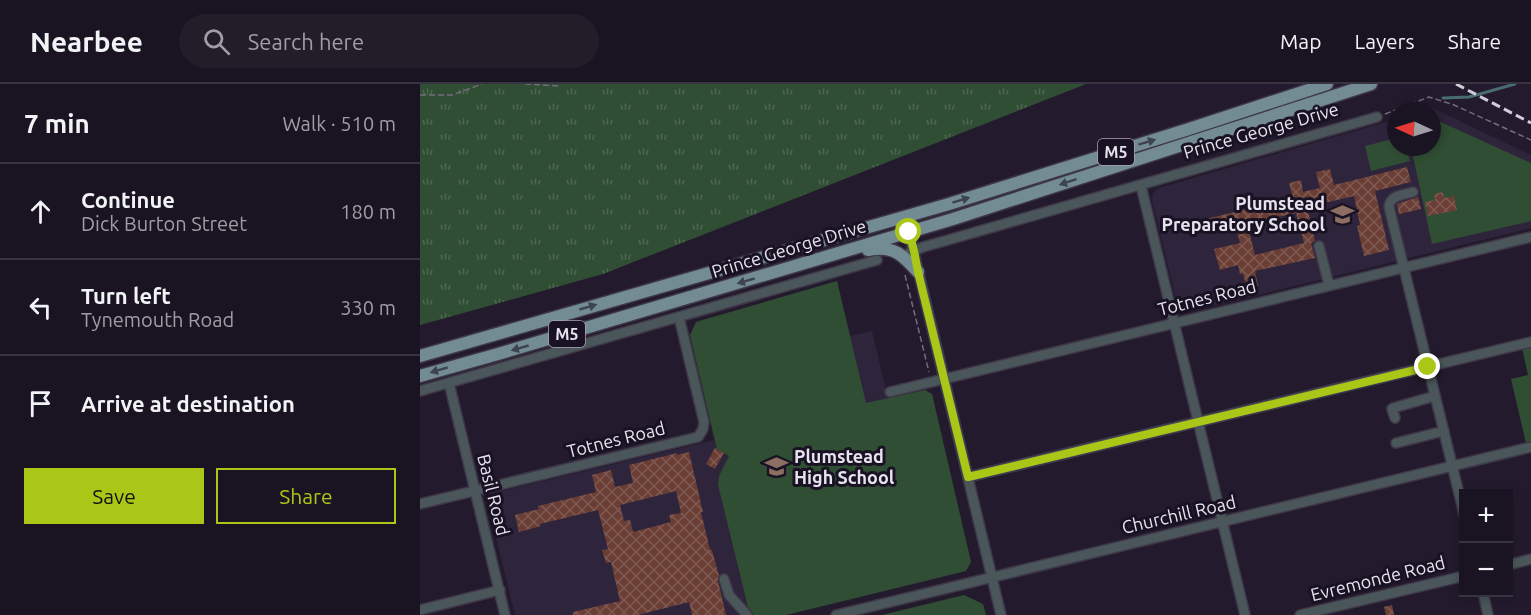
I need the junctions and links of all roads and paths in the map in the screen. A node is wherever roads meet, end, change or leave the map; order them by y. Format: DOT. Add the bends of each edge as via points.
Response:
graph roads {
  1 [pos="482,84"];
  2 [pos="525,84"];
  3 [pos="1327,84"];
  4 [pos="1368,85"];
  5 [pos="559,86"];
  6 [pos="420,95"];
  7 [pos="1377,117"];
  8 [pos="1531,140"];
  9 [pos="1141,186"];
  10 [pos="1413,192"];
  11 [pos="905,216"];
  12 [pos="909,232"];
  13 [pos="1531,237"];
  14 [pos="1319,246"];
  15 [pos="909,253"];
  16 [pos="878,260"];
  17 [pos="802,264"];
  18 [pos="1404,267"];
  19 [pos="904,270"];
  20 [pos="918,272"];
  21 [pos="1329,285"];
  22 [pos="679,317"];
  23 [pos="1174,323"];
  24 [pos="1531,342"];
  25 [pos="420,356"];
  26 [pos="1428,367"];
  27 [pos="929,373"];
  28 [pos="420,376"];
  29 [pos="944,378"];
  30 [pos="449,383"];
  31 [pos="420,392"];
  32 [pos="890,392"];
  33 [pos="1435,396"];
  34 [pos="1395,418"];
  35 [pos="1198,422"];
  36 [pos="1443,431"];
  37 [pos="1396,442"];
  38 [pos="1531,447"];
  39 [pos="1452,466"];
  40 [pos="968,477"];
  41 [pos="475,491"];
  42 [pos="1459,494"];
  43 [pos="420,504"];
  44 [pos="1222,522"];
  45 [pos="1531,559"];
  46 [pos="1513,564"];
  47 [pos="1459,577"];
  48 [pos="991,578"];
  49 [pos="724,579"];
  50 [pos="500,590"];
  51 [pos="1484,597"];
  52 [pos="420,610"];
  53 [pos="506,615"];
  54 [pos="747,615"];
  55 [pos="836,615"];
  56 [pos="1001,615"];
  57 [pos="1245,615"];
  58 [pos="1300,615"];
  59 [pos="1488,615"];
  1 -- 6 [label="path" via="452,95"];
  2 -- 5 [label="path"];
  11 -- 3 [label="main road, Prince George Drive / M5, one-way"];
  4 -- 12 [label="main road, Prince George Drive / M5, one-way"];
  7 -- 8 [label="path" via="1430,97"];
  7 -- 9 [label="street, Prince George Drive"];
  9 -- 15 [label="street, Prince George Drive"];
  9 -- 23 [label="street"];
  10 -- 18 [label="street" via="1394,198 1389,204"];
  11 -- 12 [label="street"];
  25 -- 11 [label="main road, Prince George Drive / M5, one-way"];
  12 -- 15 [label="street"];
  12 -- 17 [label="main road, Prince George Drive / M5"];
  13 -- 18 [label="street, Totnes Road"];
  14 -- 21 [label="street"];
  15 -- 17 [label="main road" via="876,249"];
  15 -- 20 [label="main road"];
  16 -- 22 [label="street"];
  17 -- 28 [label="main road, Prince George Drive / M5, one-way"];
  18 -- 21 [label="street, Totnes Road"];
  18 -- 26 [label="street"];
  19 -- 27 [label="path"];
  20 -- 29 [label="street"];
  21 -- 23 [label="street, Totnes Road"];
  22 -- 30 [label="street"];
  22 -- 41 [label="street, Totnes Road" via="704,422 698,437"];
  23 -- 29 [label="street, Totnes Road"];
  23 -- 35 [label="street"];
  24 -- 26 [label="street"];
  26 -- 33 [label="street"];
  26 -- 35 [label="street"];
  29 -- 32 [label="street, Totnes Road"];
  29 -- 40 [label="street"];
  30 -- 31 [label="street"];
  30 -- 41 [label="street, Basil Road"];
  33 -- 34 [label="street" via="1393,408"];
  33 -- 36 [label="street"];
  35 -- 40 [label="street"];
  35 -- 44 [label="street"];
  36 -- 37 [label="street"];
  36 -- 39 [label="street"];
  38 -- 39 [label="street, Churchill Road"];
  39 -- 42 [label="street"];
  39 -- 44 [label="street, Churchill Road"];
  40 -- 48 [label="street"];
  41 -- 43 [label="street, Totnes Road"];
  41 -- 50 [label="street, Basil Road"];
  44 -- 48 [label="street, Churchill Road"];
  44 -- 57 [label="street"];
  45 -- 46 [label="street"];
  47 -- 58 [label="street, Evremonde Road"];
  48 -- 55 [label="street, Churchill Road"];
  48 -- 56 [label="street"];
  49 -- 54 [label="street" via="729,596"];
  50 -- 52 [label="street"];
  50 -- 53 [label="street, Basil Road"];
  51 -- 59 [label="street"];
}
